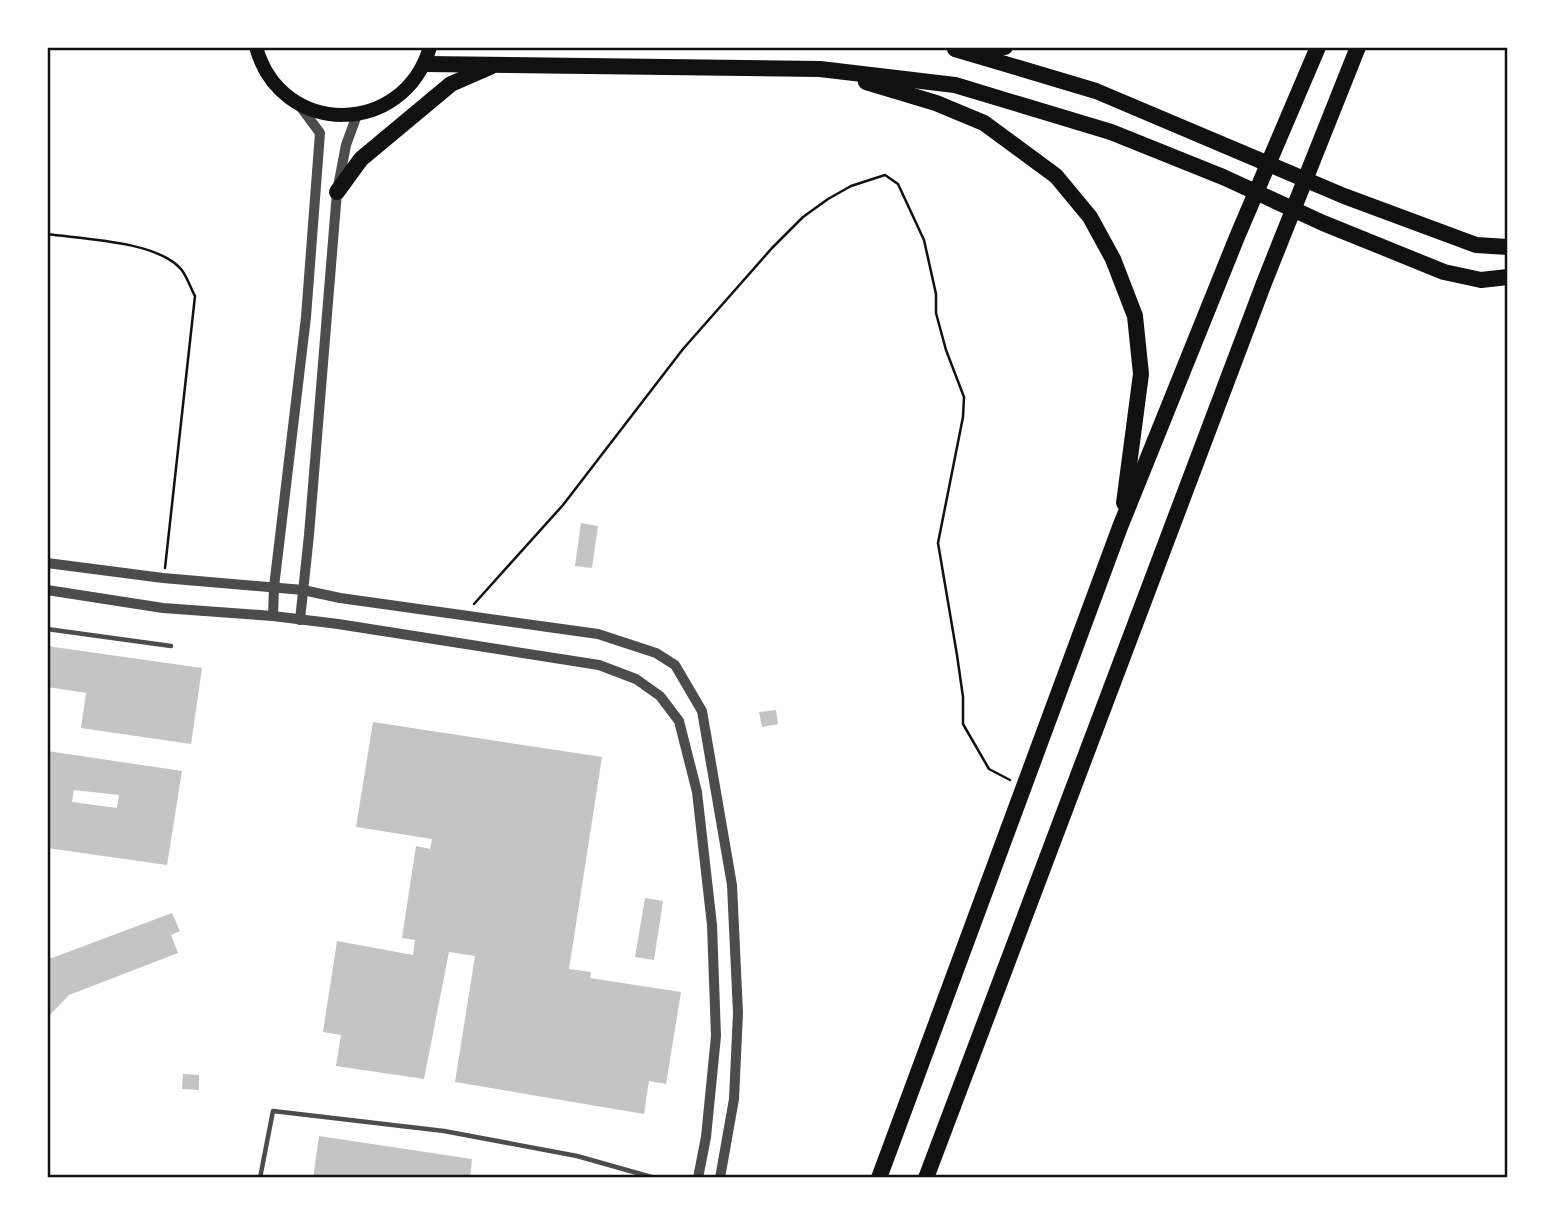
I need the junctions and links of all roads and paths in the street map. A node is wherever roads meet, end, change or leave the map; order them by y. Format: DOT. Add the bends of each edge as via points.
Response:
graph roads {
  1 [pos="256,47"];
  2 [pos="430,47"];
  3 [pos="1005,47"];
  4 [pos="1318,47"];
  5 [pos="1359,47"];
  6 [pos="951,48"];
  7 [pos="425,64"];
  8 [pos="497,64"];
  9 [pos="820,69"];
  10 [pos="300,106"];
  11 [pos="357,115"];
  12 [pos="337,192"];
  13 [pos="47,233"];
  14 [pos="1508,247"];
  15 [pos="1508,277"];
  16 [pos="1120,527"];
  17 [pos="47,564"];
  18 [pos="163,578"];
  19 [pos="274,587"];
  20 [pos="47,590"];
  21 [pos="303,590"];
  22 [pos="463,615"];
  23 [pos="273,617"];
  24 [pos="300,620"];
  25 [pos="47,629"];
  26 [pos="171,646"];
  27 [pos="1025,788"];
  28 [pos="260,1178"];
  29 [pos="655,1178"];
  30 [pos="698,1178"];
  31 [pos="720,1178"];
  32 [pos="879,1178"];
  33 [pos="926,1178"];
  1 -- 10 [label="main road" via="277,88"];
  2 -- 7 [label="main road"];
  3 -- 6 [label="highway"];
  4 -- 16 [label="highway"];
  5 -- 33 [label="highway" via="1259,296"];
  6 -- 14 [label="highway" via="1096,91 1344,196 1476,245"];
  7 -- 8 [label="highway"];
  7 -- 11 [label="main road" via="408,88 385,106"];
  8 -- 9 [label="highway"];
  8 -- 12 [label="highway" via="451,84 360,159"];
  9 -- 15 [label="highway" via="955,85 1111,132 1444,272 1481,279"];
  9 -- 16 [label="highway" via="936,103 985,123 1056,176 1090,217 1113,258 1135,316 1141,374"];
  10 -- 11 [label="main road" via="328,115"];
  10 -- 19 [label="street" via="320,134 306,317"];
  11 -- 12 [label="street"];
  12 -- 21 [label="street"];
  13 -- 18 [label="path" via="159,254 181,268 195,296"];
  16 -- 27 [label="highway"];
  17 -- 18 [label="street"];
  18 -- 19 [label="street"];
  19 -- 21 [label="street"];
  19 -- 23 [label="street"];
  20 -- 23 [label="street" via="163,608"];
  21 -- 22 [label="street"];
  21 -- 24 [label="street"];
  22 -- 27 [label="path" via="564,505 683,349 772,248 828,199 885,175 898,184 924,240 936,313 964,397 939,542 963,724 989,769"];
  22 -- 31 [label="street" via="598,634 656,653 674,664 702,711 732,885 738,1013 734,1099"];
  23 -- 24 [label="street"];
  24 -- 30 [label="street" via="599,665 636,678 660,696 679,721 697,793 712,925 716,1036"];
  25 -- 26 [label="lane"];
  27 -- 32 [label="highway"];
  28 -- 29 [label="lane" via="272,1111 443,1131 578,1156"];
}
